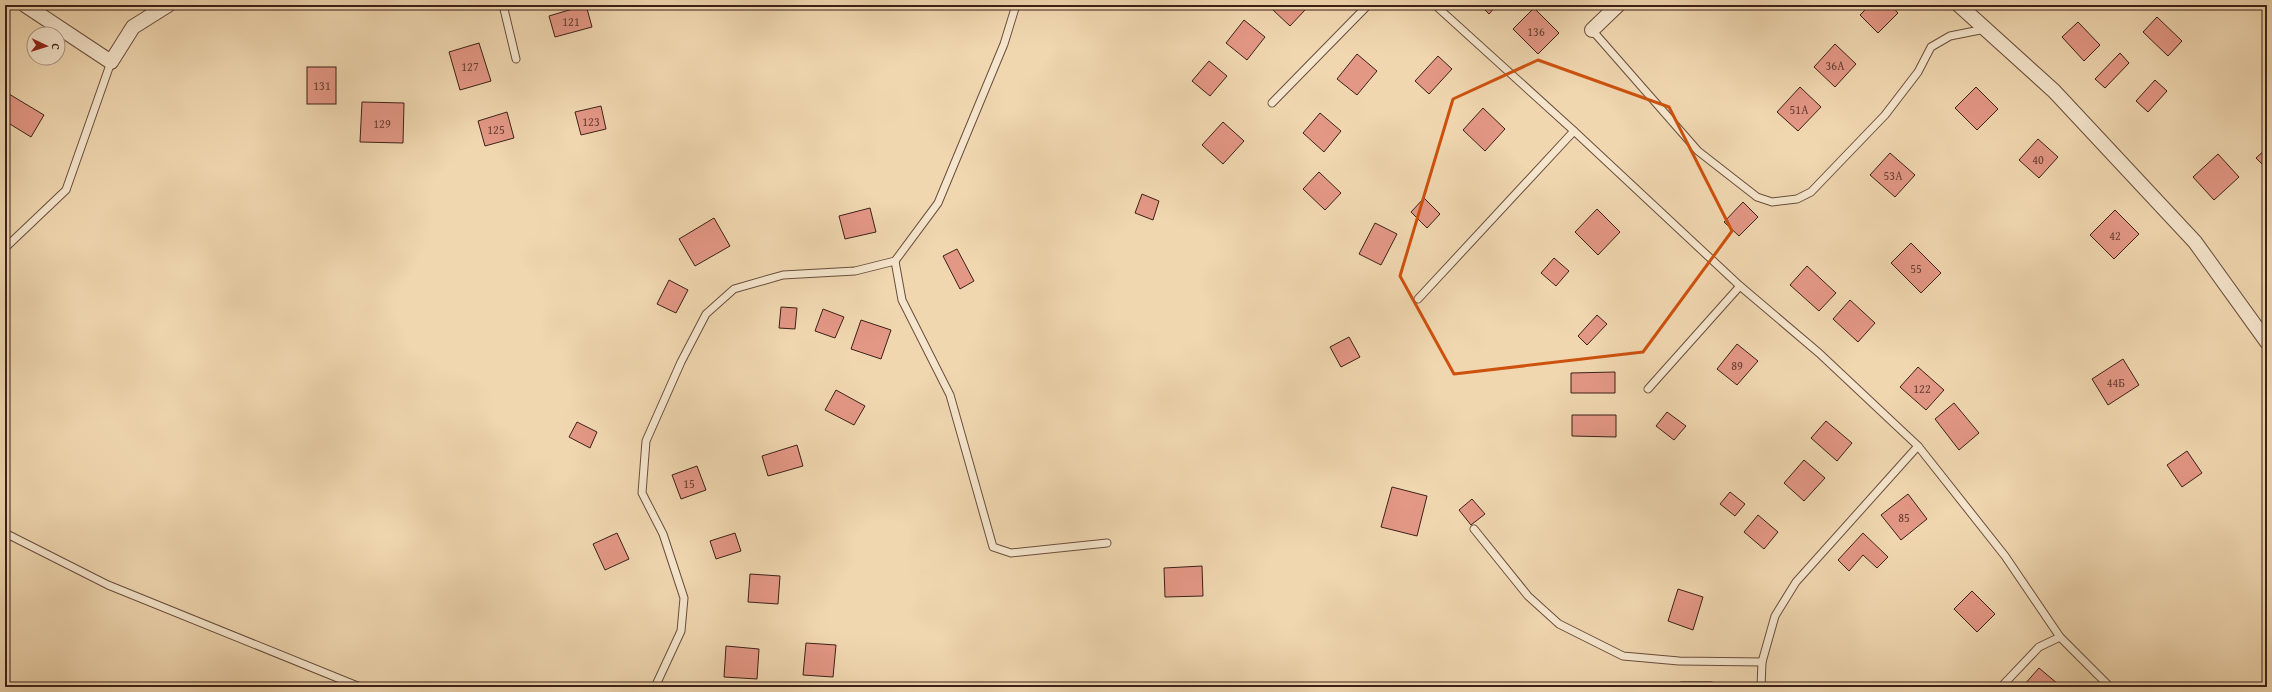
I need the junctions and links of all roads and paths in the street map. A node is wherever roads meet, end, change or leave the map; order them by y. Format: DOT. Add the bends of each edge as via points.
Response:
graph roads {
  1 [pos="25,5"];
  2 [pos="168,5"];
  3 [pos="503,5"];
  4 [pos="1016,5"];
  5 [pos="1368,5"];
  6 [pos="1435,5"];
  7 [pos="1618,5"];
  8 [pos="1959,5"];
  9 [pos="1985,29"];
  10 [pos="1592,30"];
  11 [pos="516,59"];
  12 [pos="111,62"];
  13 [pos="1272,103"];
  14 [pos="1574,131"];
  15 [pos="5,248"];
  16 [pos="895,261"];
  17 [pos="1740,286"];
  18 [pos="1418,299"];
  19 [pos="2267,342"];
  20 [pos="1648,389"];
  21 [pos="1918,446"];
  22 [pos="1474,529"];
  23 [pos="5,533"];
  24 [pos="1107,543"];
  25 [pos="2060,637"];
  26 [pos="1762,662"];
  27 [pos="360,687"];
  28 [pos="654,687"];
  29 [pos="1761,687"];
  30 [pos="2001,687"];
  31 [pos="2110,687"];
  1 -- 12 [label="street"];
  2 -- 12 [label="street" via="133,28"];
  3 -- 11 [label="lane"];
  4 -- 16 [label="lane" via="1004,44 938,202"];
  5 -- 13 [label="lane"];
  6 -- 14 [label="lane"];
  7 -- 10 [label="street"];
  8 -- 9 [label="street"];
  9 -- 10 [label="lane" via="1950,36 1931,47 1918,72 1885,115 1811,192 1797,199 1772,202 1757,197 1698,151"];
  9 -- 19 [label="street" via="2054,90 2196,242"];
  12 -- 15 [label="lane" via="66,190"];
  14 -- 17 [label="lane"];
  14 -- 18 [label="lane"];
  16 -- 24 [label="lane" via="902,300 950,395 993,547 1011,553"];
  16 -- 28 [label="lane" via="856,271 783,275 734,289 706,314 681,362 646,441 642,493 663,534 684,598 682,631"];
  17 -- 20 [label="lane"];
  17 -- 21 [label="lane" via="1819,353"];
  21 -- 25 [label="lane" via="2005,556"];
  21 -- 26 [label="lane" via="1796,582 1776,616"];
  22 -- 26 [label="lane" via="1528,596 1559,624 1623,656 1678,661"];
  23 -- 27 [label="lane" via="108,585"];
  25 -- 30 [label="lane" via="2039,647"];
  25 -- 31 [label="lane"];
  26 -- 29 [label="lane"];
}
